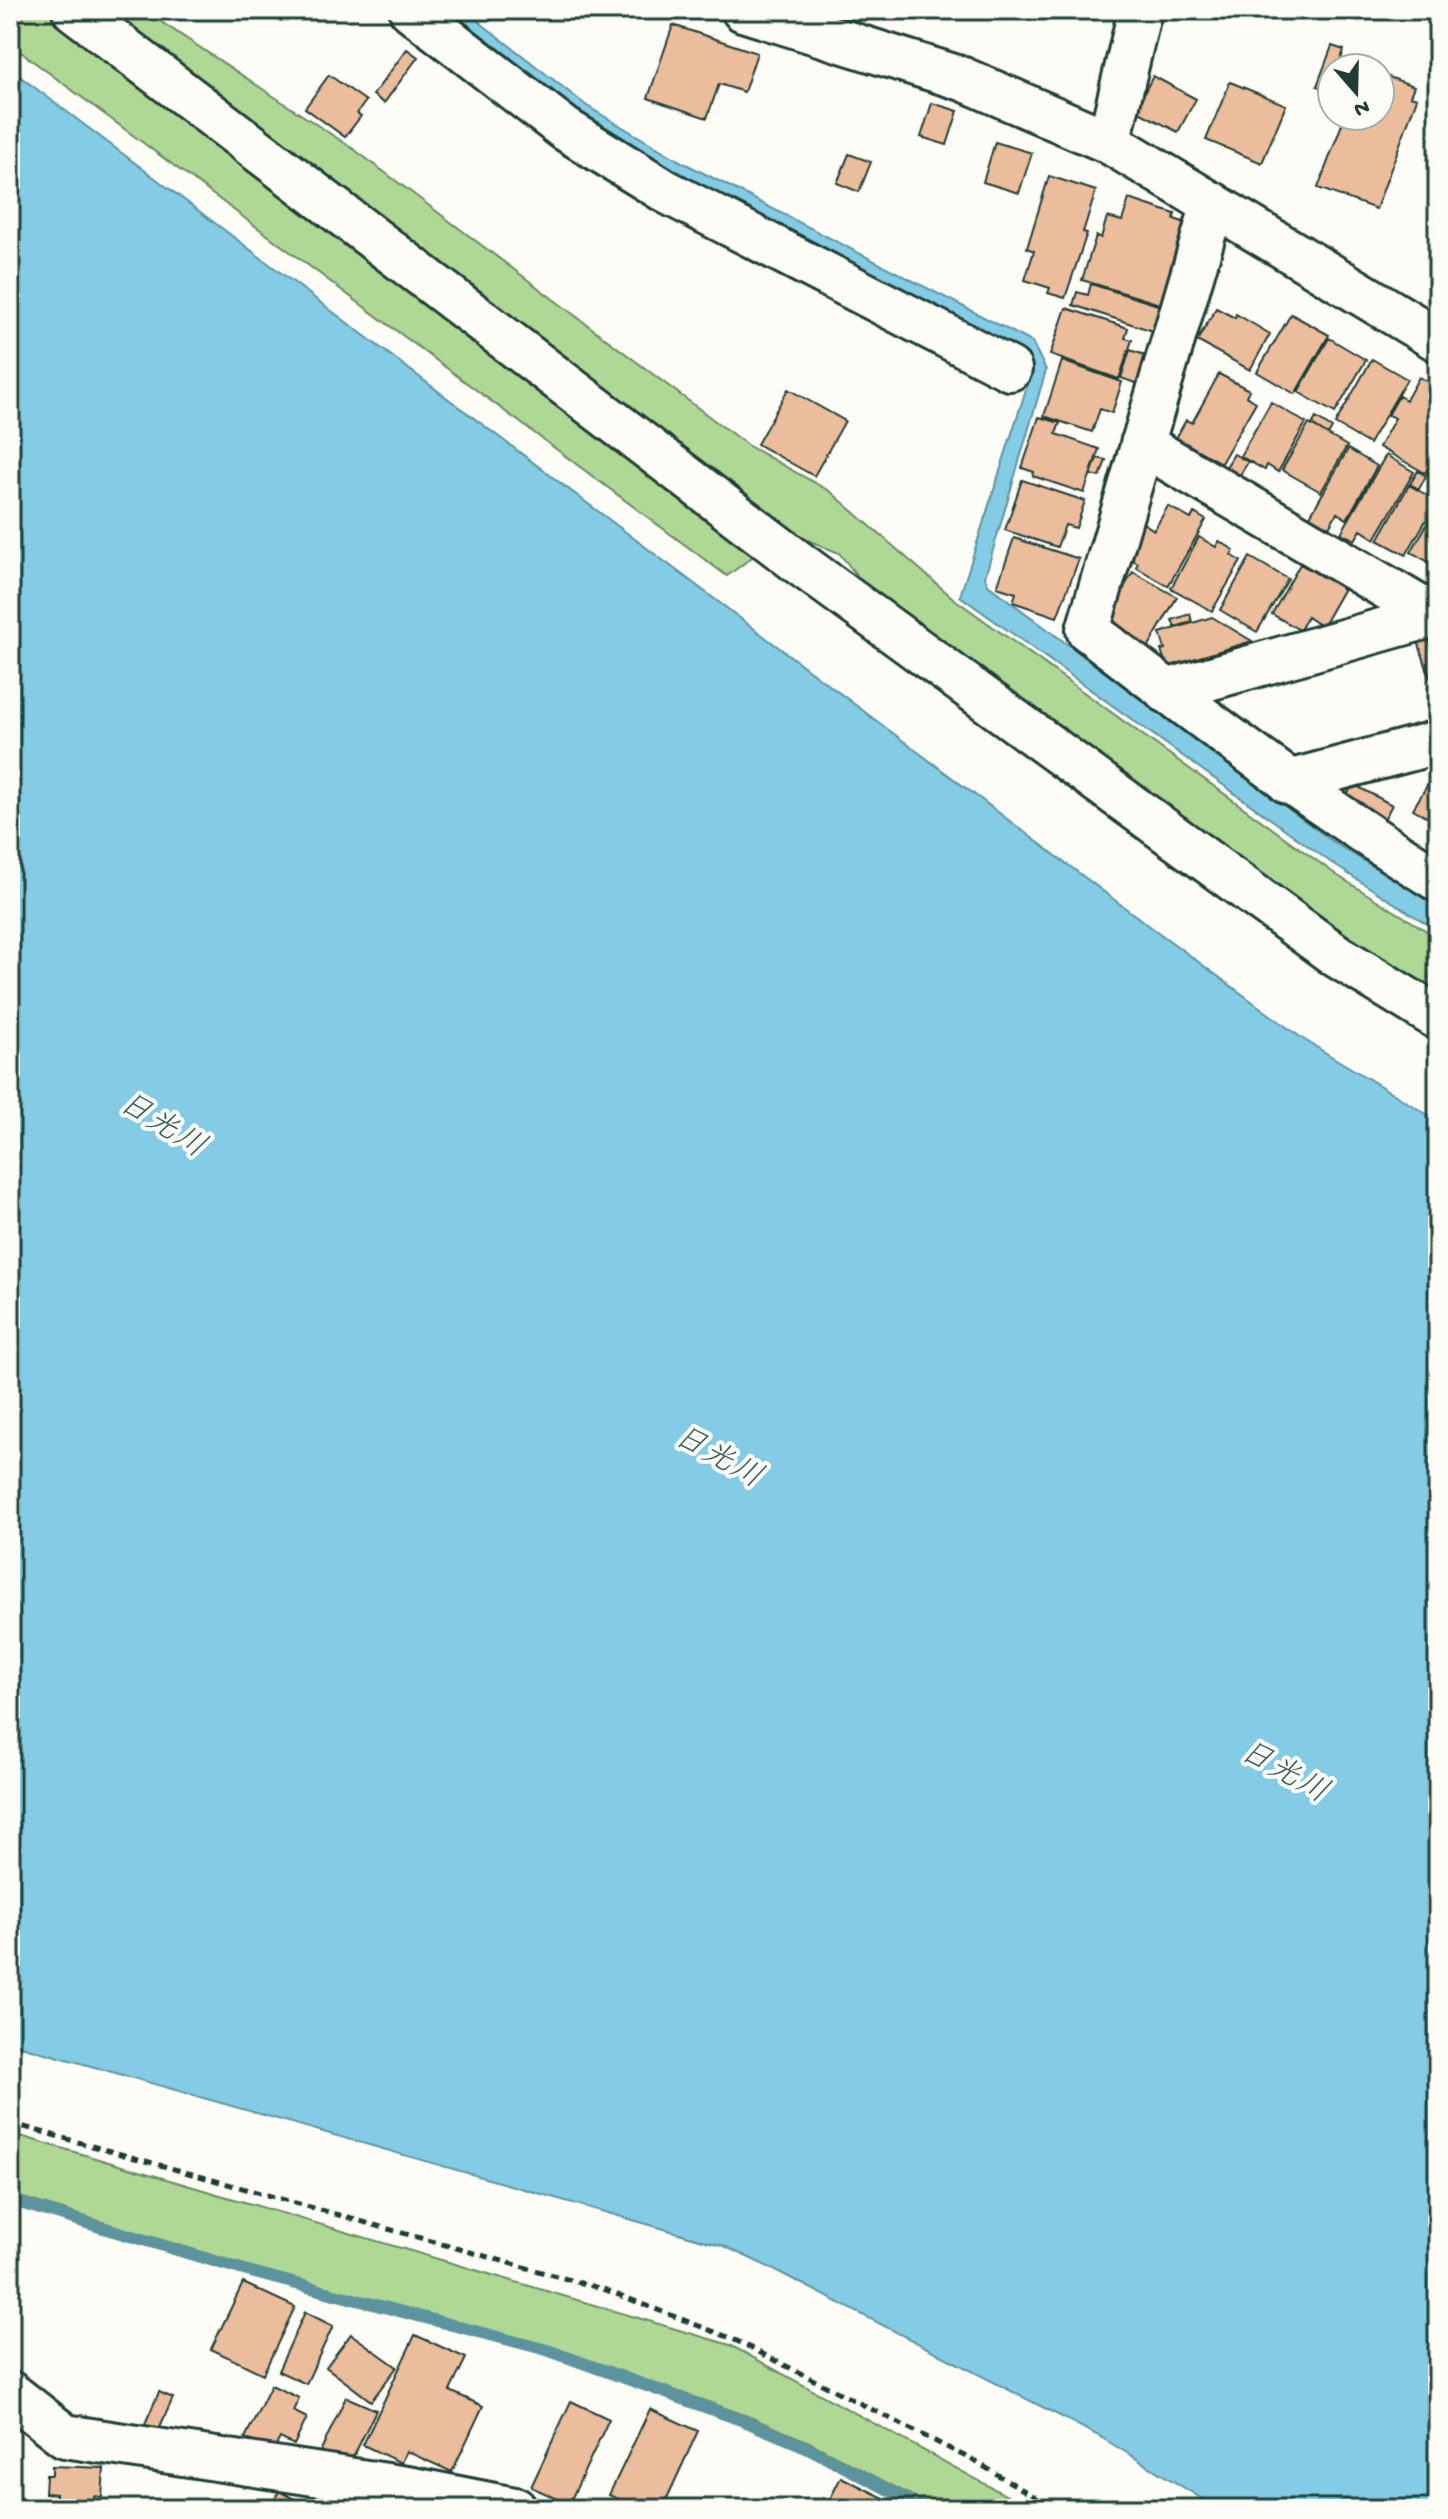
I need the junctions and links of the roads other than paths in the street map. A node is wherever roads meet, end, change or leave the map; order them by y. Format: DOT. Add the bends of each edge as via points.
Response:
graph roads {
  1 [pos="74,10"];
  2 [pos="411,10"];
  3 [pos="743,10"];
  4 [pos="1140,10"];
  5 [pos="1109,142"];
  6 [pos="1213,204"];
  7 [pos="1438,340"];
  8 [pos="1010,369"];
  9 [pos="1142,444"];
  10 [pos="1436,616"];
  11 [pos="1166,691"];
  12 [pos="1438,742"];
  13 [pos="1288,782"];
  14 [pos="1438,880"];
  15 [pos="1438,1018"];
  16 [pos="10,2393"];
  17 [pos="409,2499"];
  18 [pos="515,2509"];
  1 -- 15 [label="street" via="803,566 1337,956"];
  2 -- 8 [label="street" via="565,129 667,192"];
  3 -- 5 [label="street" via="963,79"];
  4 -- 5 [label="street"];
  5 -- 6 [label="street"];
  6 -- 7 [label="street"];
  6 -- 9 [label="street"];
  9 -- 10 [label="street"];
  9 -- 11 [label="street" via="1088,630"];
  10 -- 11 [label="street"];
  11 -- 13 [label="street"];
  12 -- 13 [label="street"];
  13 -- 14 [label="street"];
  16 -- 17 [label="street" via="65,2436"];
  17 -- 18 [label="street"];
}
